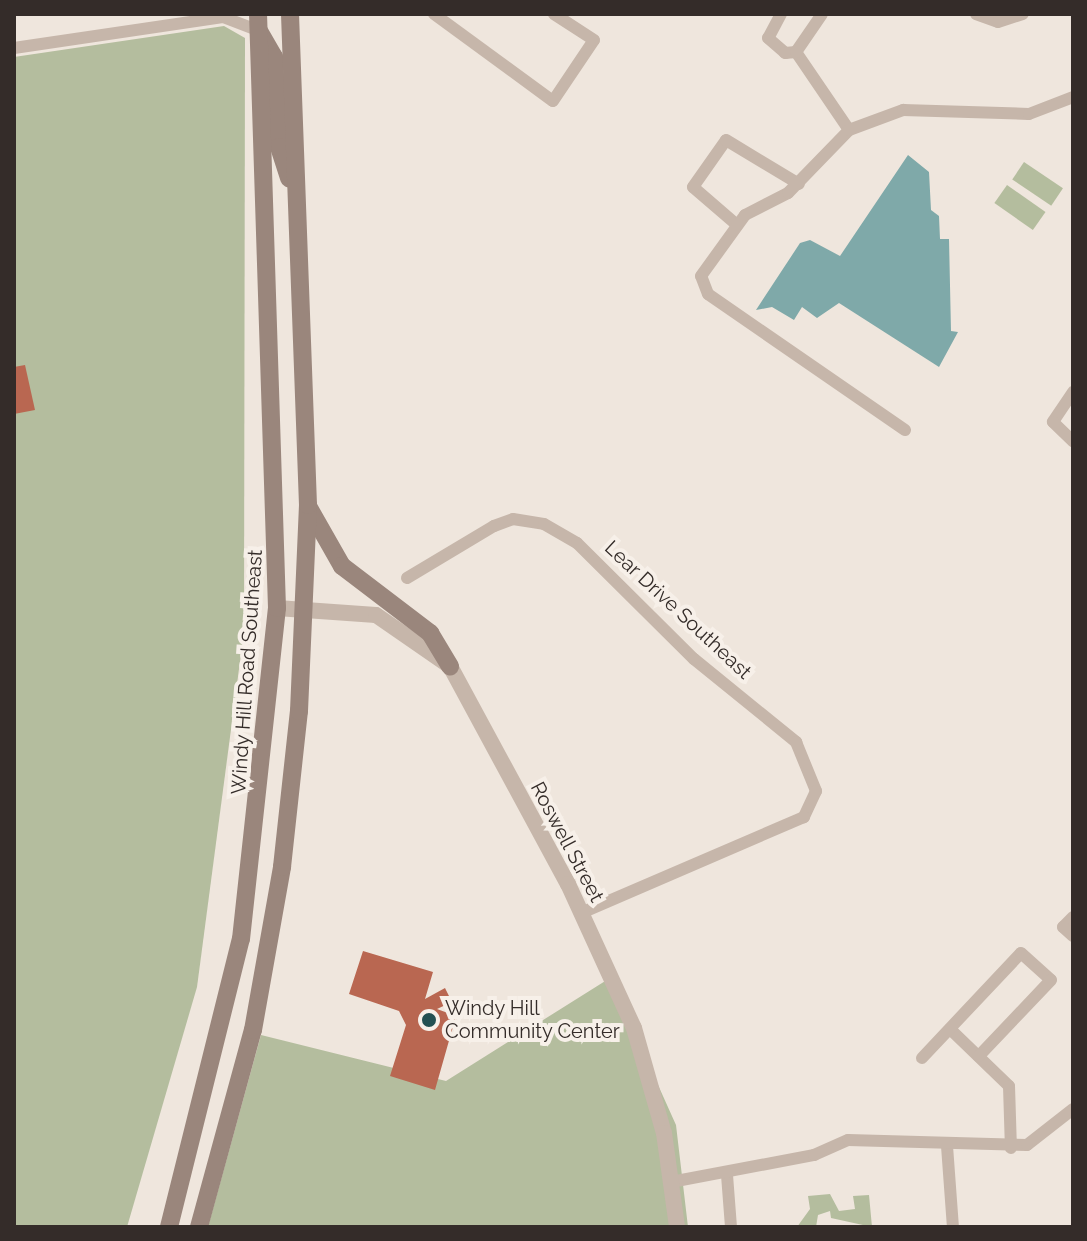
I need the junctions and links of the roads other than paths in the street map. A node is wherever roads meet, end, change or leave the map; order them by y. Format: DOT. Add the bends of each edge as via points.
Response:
graph roads {
  1 [pos="290,14"];
  2 [pos="434,14"];
  3 [pos="554,14"];
  4 [pos="781,14"];
  5 [pos="822,14"];
  6 [pos="976,14"];
  7 [pos="1023,14"];
  8 [pos="258,22"];
  9 [pos="14,48"];
  10 [pos="796,52"];
  11 [pos="1073,97"];
  12 [pos="849,130"];
  13 [pos="799,184"];
  14 [pos="297,199"];
  15 [pos="737,225"];
  16 [pos="1073,392"];
  17 [pos="905,430"];
  18 [pos="1073,441"];
  19 [pos="308,505"];
  20 [pos="407,578"];
  21 [pos="277,608"];
  22 [pos="305,609"];
  23 [pos="450,666"];
  24 [pos="581,913"];
  25 [pos="1073,917"];
  26 [pos="1073,936"];
  27 [pos="950,1029"];
  28 [pos="979,1056"];
  29 [pos="922,1058"];
  30 [pos="1073,1109"];
  31 [pos="947,1146"];
  32 [pos="1011,1148"];
  33 [pos="727,1175"];
  34 [pos="671,1182"];
  35 [pos="169,1227"];
  36 [pos="199,1227"];
  37 [pos="677,1227"];
  38 [pos="731,1227"];
  39 [pos="953,1227"];
  1 -- 14 [label="main road"];
  2 -- 3 [label="street" via="553,101 594,40"];
  4 -- 10 [label="street" via="768,38 785,53"];
  5 -- 10 [label="street"];
  6 -- 7 [label="street" via="998,22"];
  8 -- 9 [label="street" via="223,17"];
  8 -- 14 [label="main road" via="272,48 279,147"];
  8 -- 21 [label="main road, Windy Hill Road Southeast"];
  10 -- 12 [label="street"];
  11 -- 12 [label="street" via="1029,114 903,110"];
  12 -- 13 [label="street"];
  13 -- 15 [label="street"];
  13 -- 15 [label="street" via="726,140 693,187"];
  14 -- 19 [label="main road"];
  15 -- 17 [label="street" via="701,276 704,290"];
  16 -- 18 [label="street" via="1053,422"];
  19 -- 22 [label="main road"];
  19 -- 23 [label="main road" via="342,566 430,633"];
  20 -- 24 [label="street, Lear Drive Southeast" via="494,526 513,519 544,524 577,543 694,659 796,742 816,791 804,817"];
  21 -- 22 [label="street, Roswell Street"];
  21 -- 35 [label="main road, Windy Hill Road Southeast" via="241,939"];
  22 -- 23 [label="street, Roswell Street" via="376,615"];
  22 -- 36 [label="main road" via="276,905 253,1030"];
  23 -- 24 [label="street, Roswell Street"];
  24 -- 34 [label="street, Roswell Street" via="652,1079"];
  25 -- 26 [label="street" via="1063,927"];
  27 -- 28 [label="street"];
  27 -- 28 [label="street" via="1021,953 1051,980"];
  27 -- 29 [label="street"];
  28 -- 32 [label="street" via="1012,1092"];
  30 -- 32 [label="street" via="1046,1136"];
  31 -- 32 [label="street"];
  31 -- 33 [label="street" via="848,1140 814,1155 752,1162"];
  31 -- 39 [label="street"];
  33 -- 34 [label="street"];
  33 -- 38 [label="street"];
  34 -- 37 [label="street, Roswell Street"];
}
